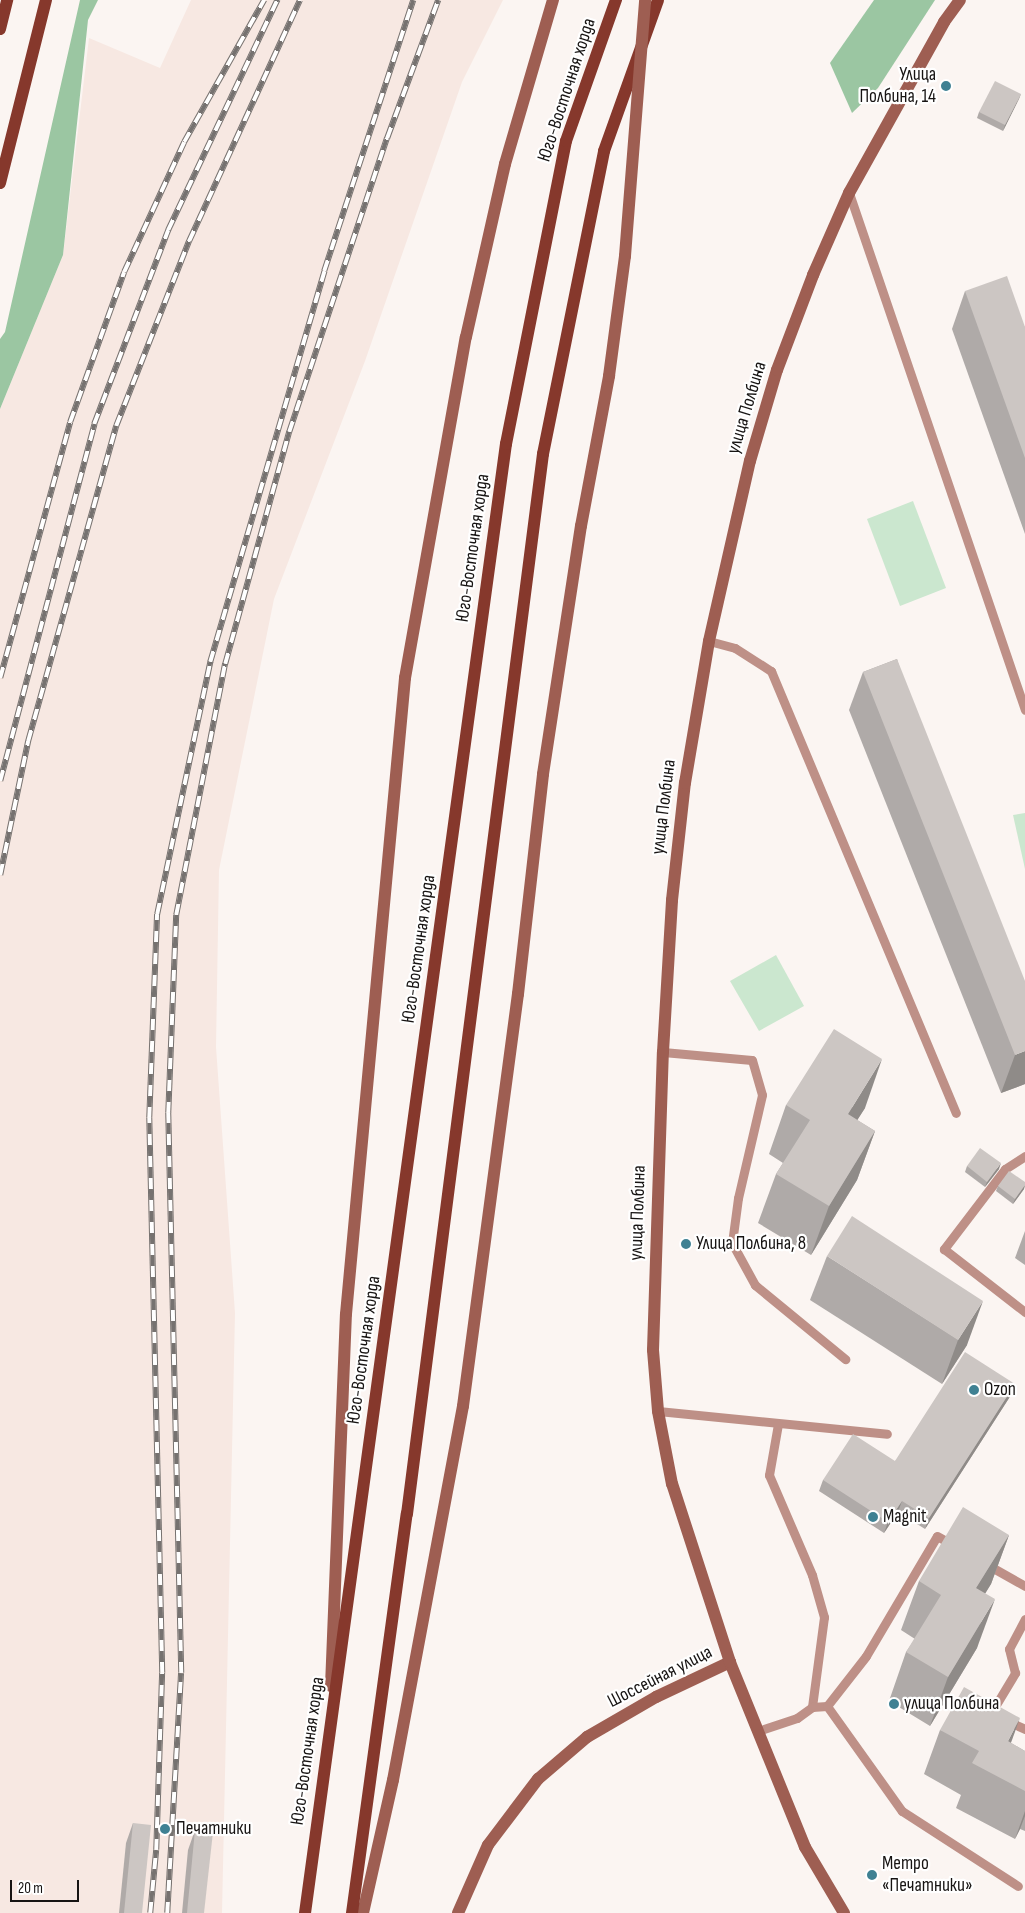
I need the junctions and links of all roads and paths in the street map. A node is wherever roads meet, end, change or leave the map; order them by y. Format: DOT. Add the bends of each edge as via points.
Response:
graph roads {
  1 [pos="8,0"];
  2 [pos="46,0"];
  3 [pos="553,0"];
  4 [pos="616,0"];
  5 [pos="645,0"];
  6 [pos="658,0"];
  7 [pos="960,0"];
  8 [pos="0,29"];
  9 [pos="0,184"];
  10 [pos="849,193"];
  11 [pos="709,641"];
  12 [pos="1025,710"];
  13 [pos="663,1052"];
  14 [pos="956,1114"];
  15 [pos="1025,1156"];
  16 [pos="1025,1312"];
  17 [pos="844,1358"];
  18 [pos="658,1411"];
  19 [pos="778,1424"];
  20 [pos="887,1434"];
  21 [pos="962,1550"];
  22 [pos="979,1560"];
  23 [pos="1025,1586"];
  24 [pos="1025,1619"];
  25 [pos="730,1662"];
  26 [pos="827,1706"];
  27 [pos="812,1707"];
  28 [pos="330,1724"];
  29 [pos="1025,1729"];
  30 [pos="758,1731"];
  31 [pos="1018,1886"];
  32 [pos="305,1913"];
  33 [pos="352,1913"];
  34 [pos="363,1913"];
  35 [pos="458,1913"];
  36 [pos="844,1913"];
  1 -- 8 [label="main road"];
  2 -- 9 [label="main road"];
  3 -- 28 [label="main road" via="505,164 466,337 405,678 346,1314"];
  4 -- 28 [label="main road, Юго-Восточная хорда" via="566,141 506,444"];
  5 -- 34 [label="main road, bridge" via="623,266 609,376 581,526 543,774 518,994 463,1406 393,1780"];
  6 -- 33 [label="main road" via="604,151 543,454 407,1514"];
  7 -- 10 [label="main road, улица Полбина" via="944,22"];
  10 -- 11 [label="main road, улица Полбина" via="777,370 750,461"];
  10 -- 12 [label="lane"];
  11 -- 13 [label="main road, улица Полбина" via="685,783 672,900"];
  11 -- 14 [label="lane" via="735,648 771,671"];
  13 -- 17 [label="lane" via="752,1060 762,1095 738,1198 732,1243 755,1284"];
  13 -- 18 [label="main road, улица Полбина" via="653,1323"];
  15 -- 16 [label="lane" via="1004,1170 944,1249"];
  18 -- 19 [label="lane"];
  18 -- 25 [label="main road, улица Полбина" via="672,1484"];
  19 -- 20 [label="lane"];
  19 -- 27 [label="lane" via="769,1475 812,1575 824,1617"];
  21 -- 26 [label="lane" via="937,1536 866,1656"];
  22 -- 23 [label="lane"];
  24 -- 29 [label="lane" via="1009,1649 1016,1673 991,1712"];
  25 -- 30 [label="main road, Шоссейная улица"];
  25 -- 35 [label="main road, Шоссейная улица" via="656,1697 587,1737 538,1780 488,1845"];
  26 -- 27 [label="lane"];
  26 -- 31 [label="lane" via="902,1811"];
  27 -- 30 [label="lane" via="797,1718"];
  28 -- 32 [label="main road, Юго-Восточная хорда"];
  30 -- 36 [label="main road, Шоссейная улица" via="805,1847"];
}
